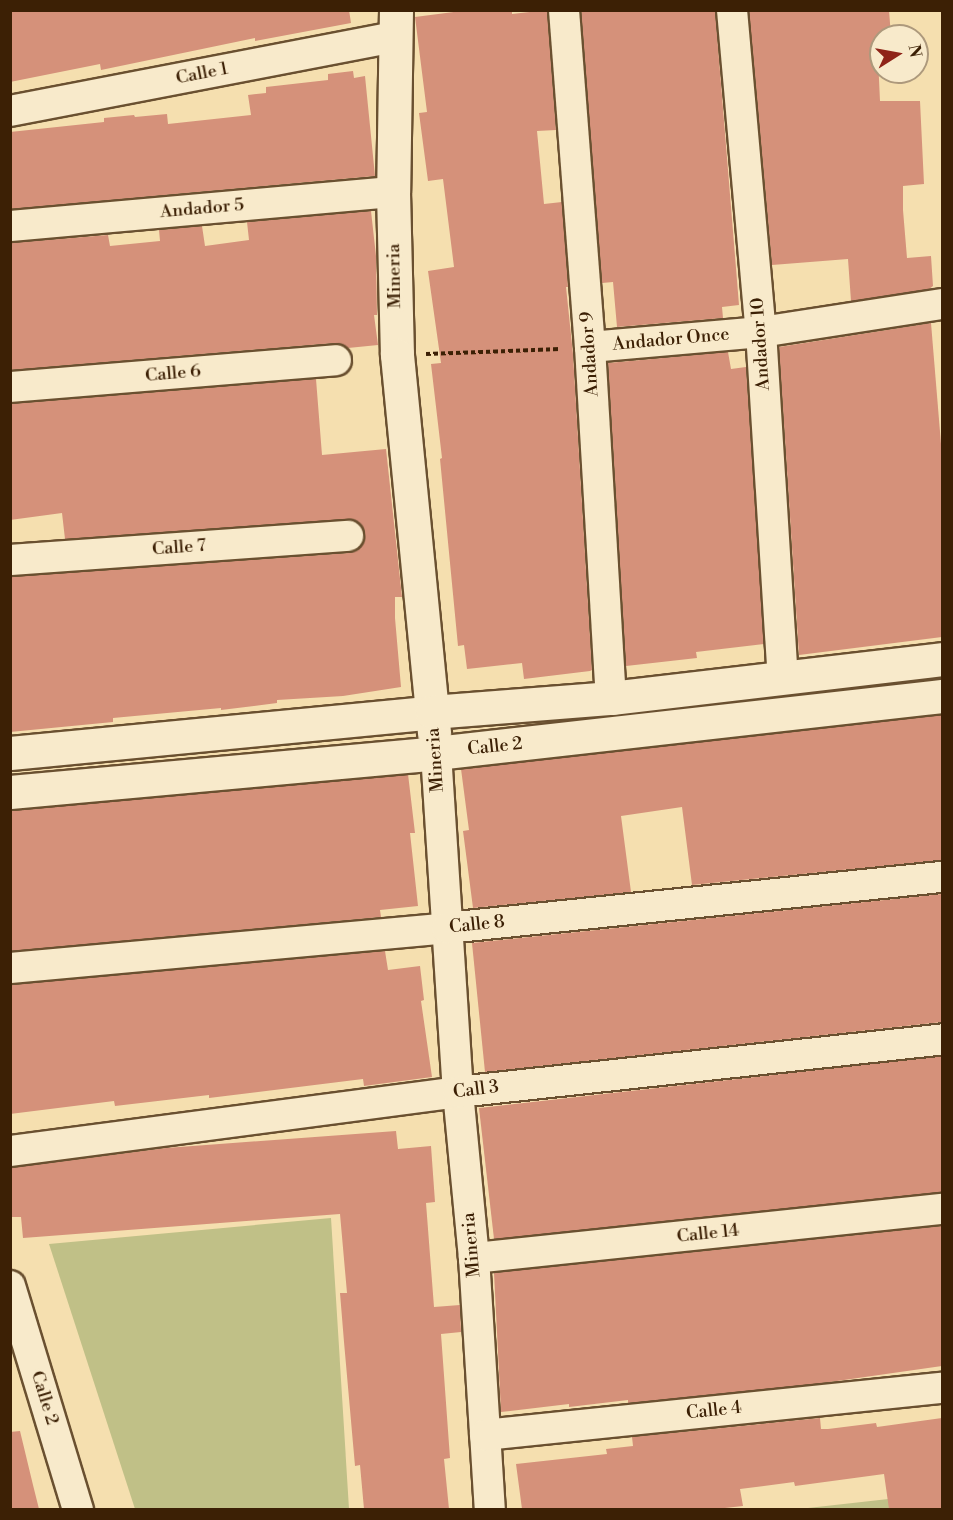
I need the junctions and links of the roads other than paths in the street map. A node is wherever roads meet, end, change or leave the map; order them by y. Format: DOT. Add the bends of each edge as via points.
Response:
graph roads {
  1 [pos="564,10"];
  2 [pos="732,10"];
  3 [pos="395,24"];
  4 [pos="10,111"];
  5 [pos="393,192"];
  6 [pos="10,226"];
  7 [pos="942,304"];
  8 [pos="761,332"];
  9 [pos="590,347"];
  10 [pos="336,360"];
  11 [pos="10,387"];
  12 [pos="348,536"];
  13 [pos="10,560"];
  14 [pos="942,659"];
  15 [pos="783,678"];
  16 [pos="942,696"];
  17 [pos="611,698"];
  18 [pos="432,712"];
  19 [pos="10,753"];
  20 [pos="436,753"];
  21 [pos="10,792"];
  22 [pos="942,877"];
  23 [pos="447,928"];
  24 [pos="10,968"];
  25 [pos="942,1039"];
  26 [pos="458,1092"];
  27 [pos="10,1151"];
  28 [pos="942,1209"];
  29 [pos="474,1258"];
  30 [pos="11,1289"];
  31 [pos="942,1388"];
  32 [pos="485,1435"];
  33 [pos="78,1509"];
  34 [pos="490,1509"];
  1 -- 9 [label="street, Andador 9"];
  2 -- 8 [label="street, Andador 10"];
  3 -- 4 [label="street, Calle 1"];
  3 -- 5 [label="street, Mineria"];
  5 -- 6 [label="street, Andador 5"];
  5 -- 18 [label="street, Mineria" via="397,355"];
  7 -- 8 [label="street, Andador Once"];
  8 -- 9 [label="street, Andador Once"];
  8 -- 15 [label="street, Andador 10"];
  9 -- 17 [label="street, Andador 9"];
  10 -- 11 [label="street, Calle 6"];
  12 -- 13 [label="street, Calle 7"];
  14 -- 15 [label="street"];
  15 -- 17 [label="street"];
  16 -- 20 [label="street, Calle 2"];
  17 -- 18 [label="street"];
  18 -- 19 [label="street"];
  18 -- 20 [label="street, Mineria"];
  20 -- 21 [label="street, Calle 2"];
  20 -- 23 [label="street, Mineria"];
  22 -- 23 [label="street, Calle 8"];
  23 -- 24 [label="street, Calle 8"];
  23 -- 26 [label="street, Mineria"];
  25 -- 26 [label="street, Call 3"];
  26 -- 27 [label="street, Call 3"];
  26 -- 29 [label="street, Mineria"];
  28 -- 29 [label="street, Calle 14"];
  29 -- 32 [label="street, Mineria"];
  30 -- 33 [label="street, Calle 2"];
  31 -- 32 [label="street, Calle 4"];
  32 -- 34 [label="street, Mineria"];
}
